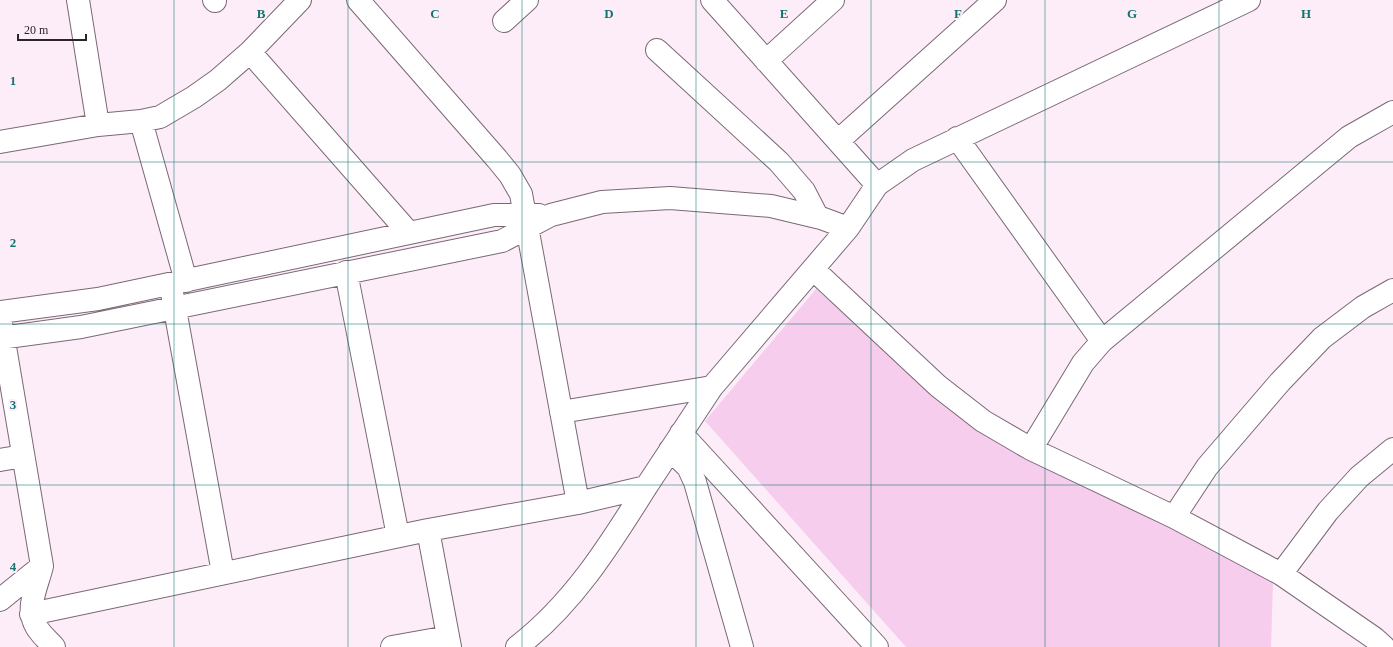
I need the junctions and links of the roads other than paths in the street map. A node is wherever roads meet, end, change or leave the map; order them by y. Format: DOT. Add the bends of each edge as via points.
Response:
graph roads {
  1 [pos="78,0"];
  2 [pos="300,0"];
  3 [pos="358,0"];
  4 [pos="527,0"];
  5 [pos="712,0"];
  6 [pos="833,0"];
  7 [pos="995,0"];
  8 [pos="1249,0"];
  9 [pos="1216,7"];
  10 [pos="504,20"];
  11 [pos="657,50"];
  12 [pos="250,52"];
  13 [pos="766,61"];
  14 [pos="1393,112"];
  15 [pos="141,121"];
  16 [pos="98,125"];
  17 [pos="957,138"];
  18 [pos="0,142"];
  19 [pos="838,142"];
  20 [pos="877,185"];
  21 [pos="817,216"];
  22 [pos="526,222"];
  23 [pos="848,228"];
  24 [pos="410,233"];
  25 [pos="814,270"];
  26 [pos="346,272"];
  27 [pos="178,282"];
  28 [pos="1393,290"];
  29 [pos="175,308"];
  30 [pos="0,312"];
  31 [pos="1,331"];
  32 [pos="1102,341"];
  33 [pos="712,387"];
  34 [pos="561,412"];
  35 [pos="676,441"];
  36 [pos="1031,449"];
  37 [pos="1393,449"];
  38 [pos="23,456"];
  39 [pos="0,460"];
  40 [pos="646,487"];
  41 [pos="578,503"];
  42 [pos="1174,517"];
  43 [pos="428,530"];
  44 [pos="398,536"];
  45 [pos="42,566"];
  46 [pos="223,573"];
  47 [pos="1282,574"];
  48 [pos="0,600"];
  49 [pos="31,614"];
  50 [pos="449,642"];
  51 [pos="54,647"];
  52 [pos="392,647"];
  53 [pos="517,647"];
  54 [pos="742,647"];
  55 [pos="877,647"];
  56 [pos="1384,647"];
  1 -- 16 [label="street"];
  2 -- 12 [label="street"];
  3 -- 22 [label="street" via="510,175 521,194"];
  4 -- 10 [label="street"];
  5 -- 13 [label="street"];
  6 -- 13 [label="street"];
  7 -- 19 [label="street"];
  8 -- 9 [label="street"];
  9 -- 17 [label="street"];
  11 -- 21 [label="street" via="779,162 804,191"];
  12 -- 15 [label="street" via="194,97 160,117"];
  12 -- 24 [label="street"];
  13 -- 19 [label="street"];
  14 -- 32 [label="street" via="1349,137"];
  15 -- 16 [label="street"];
  15 -- 27 [label="street"];
  16 -- 18 [label="street"];
  17 -- 20 [label="street" via="913,160"];
  17 -- 32 [label="street"];
  19 -- 20 [label="street"];
  20 -- 23 [label="street"];
  21 -- 22 [label="street" via="771,206 670,198 602,202"];
  21 -- 23 [label="street"];
  22 -- 24 [label="street" via="494,215"];
  22 -- 26 [label="street" via="502,241"];
  22 -- 34 [label="street"];
  23 -- 25 [label="street"];
  24 -- 27 [label="street"];
  25 -- 33 [label="street"];
  25 -- 36 [label="street" via="938,386 983,421"];
  26 -- 29 [label="street"];
  26 -- 44 [label="street"];
  27 -- 29 [label="street"];
  27 -- 30 [label="street" via="98,299"];
  28 -- 42 [label="street" via="1363,307 1322,338 1280,382 1207,467"];
  29 -- 31 [label="street" via="81,327"];
  29 -- 46 [label="street"];
  31 -- 38 [label="street"];
  32 -- 36 [label="street" via="1079,369"];
  33 -- 34 [label="street"];
  33 -- 35 [label="street"];
  34 -- 41 [label="street"];
  35 -- 40 [label="street"];
  35 -- 54 [label="street" via="695,482"];
  35 -- 55 [label="street"];
  36 -- 42 [label="street"];
  37 -- 47 [label="street" via="1359,477 1328,511"];
  38 -- 39 [label="street"];
  38 -- 45 [label="street"];
  40 -- 41 [label="street"];
  40 -- 53 [label="street" via="588,574 556,612"];
  41 -- 43 [label="street"];
  42 -- 47 [label="street"];
  43 -- 44 [label="street"];
  43 -- 50 [label="street"];
  44 -- 46 [label="street"];
  45 -- 48 [label="street"];
  45 -- 49 [label="street"];
  46 -- 49 [label="street"];
  47 -- 56 [label="street"];
  49 -- 51 [label="street" via="36,626"];
  50 -- 52 [label="street"];
}
